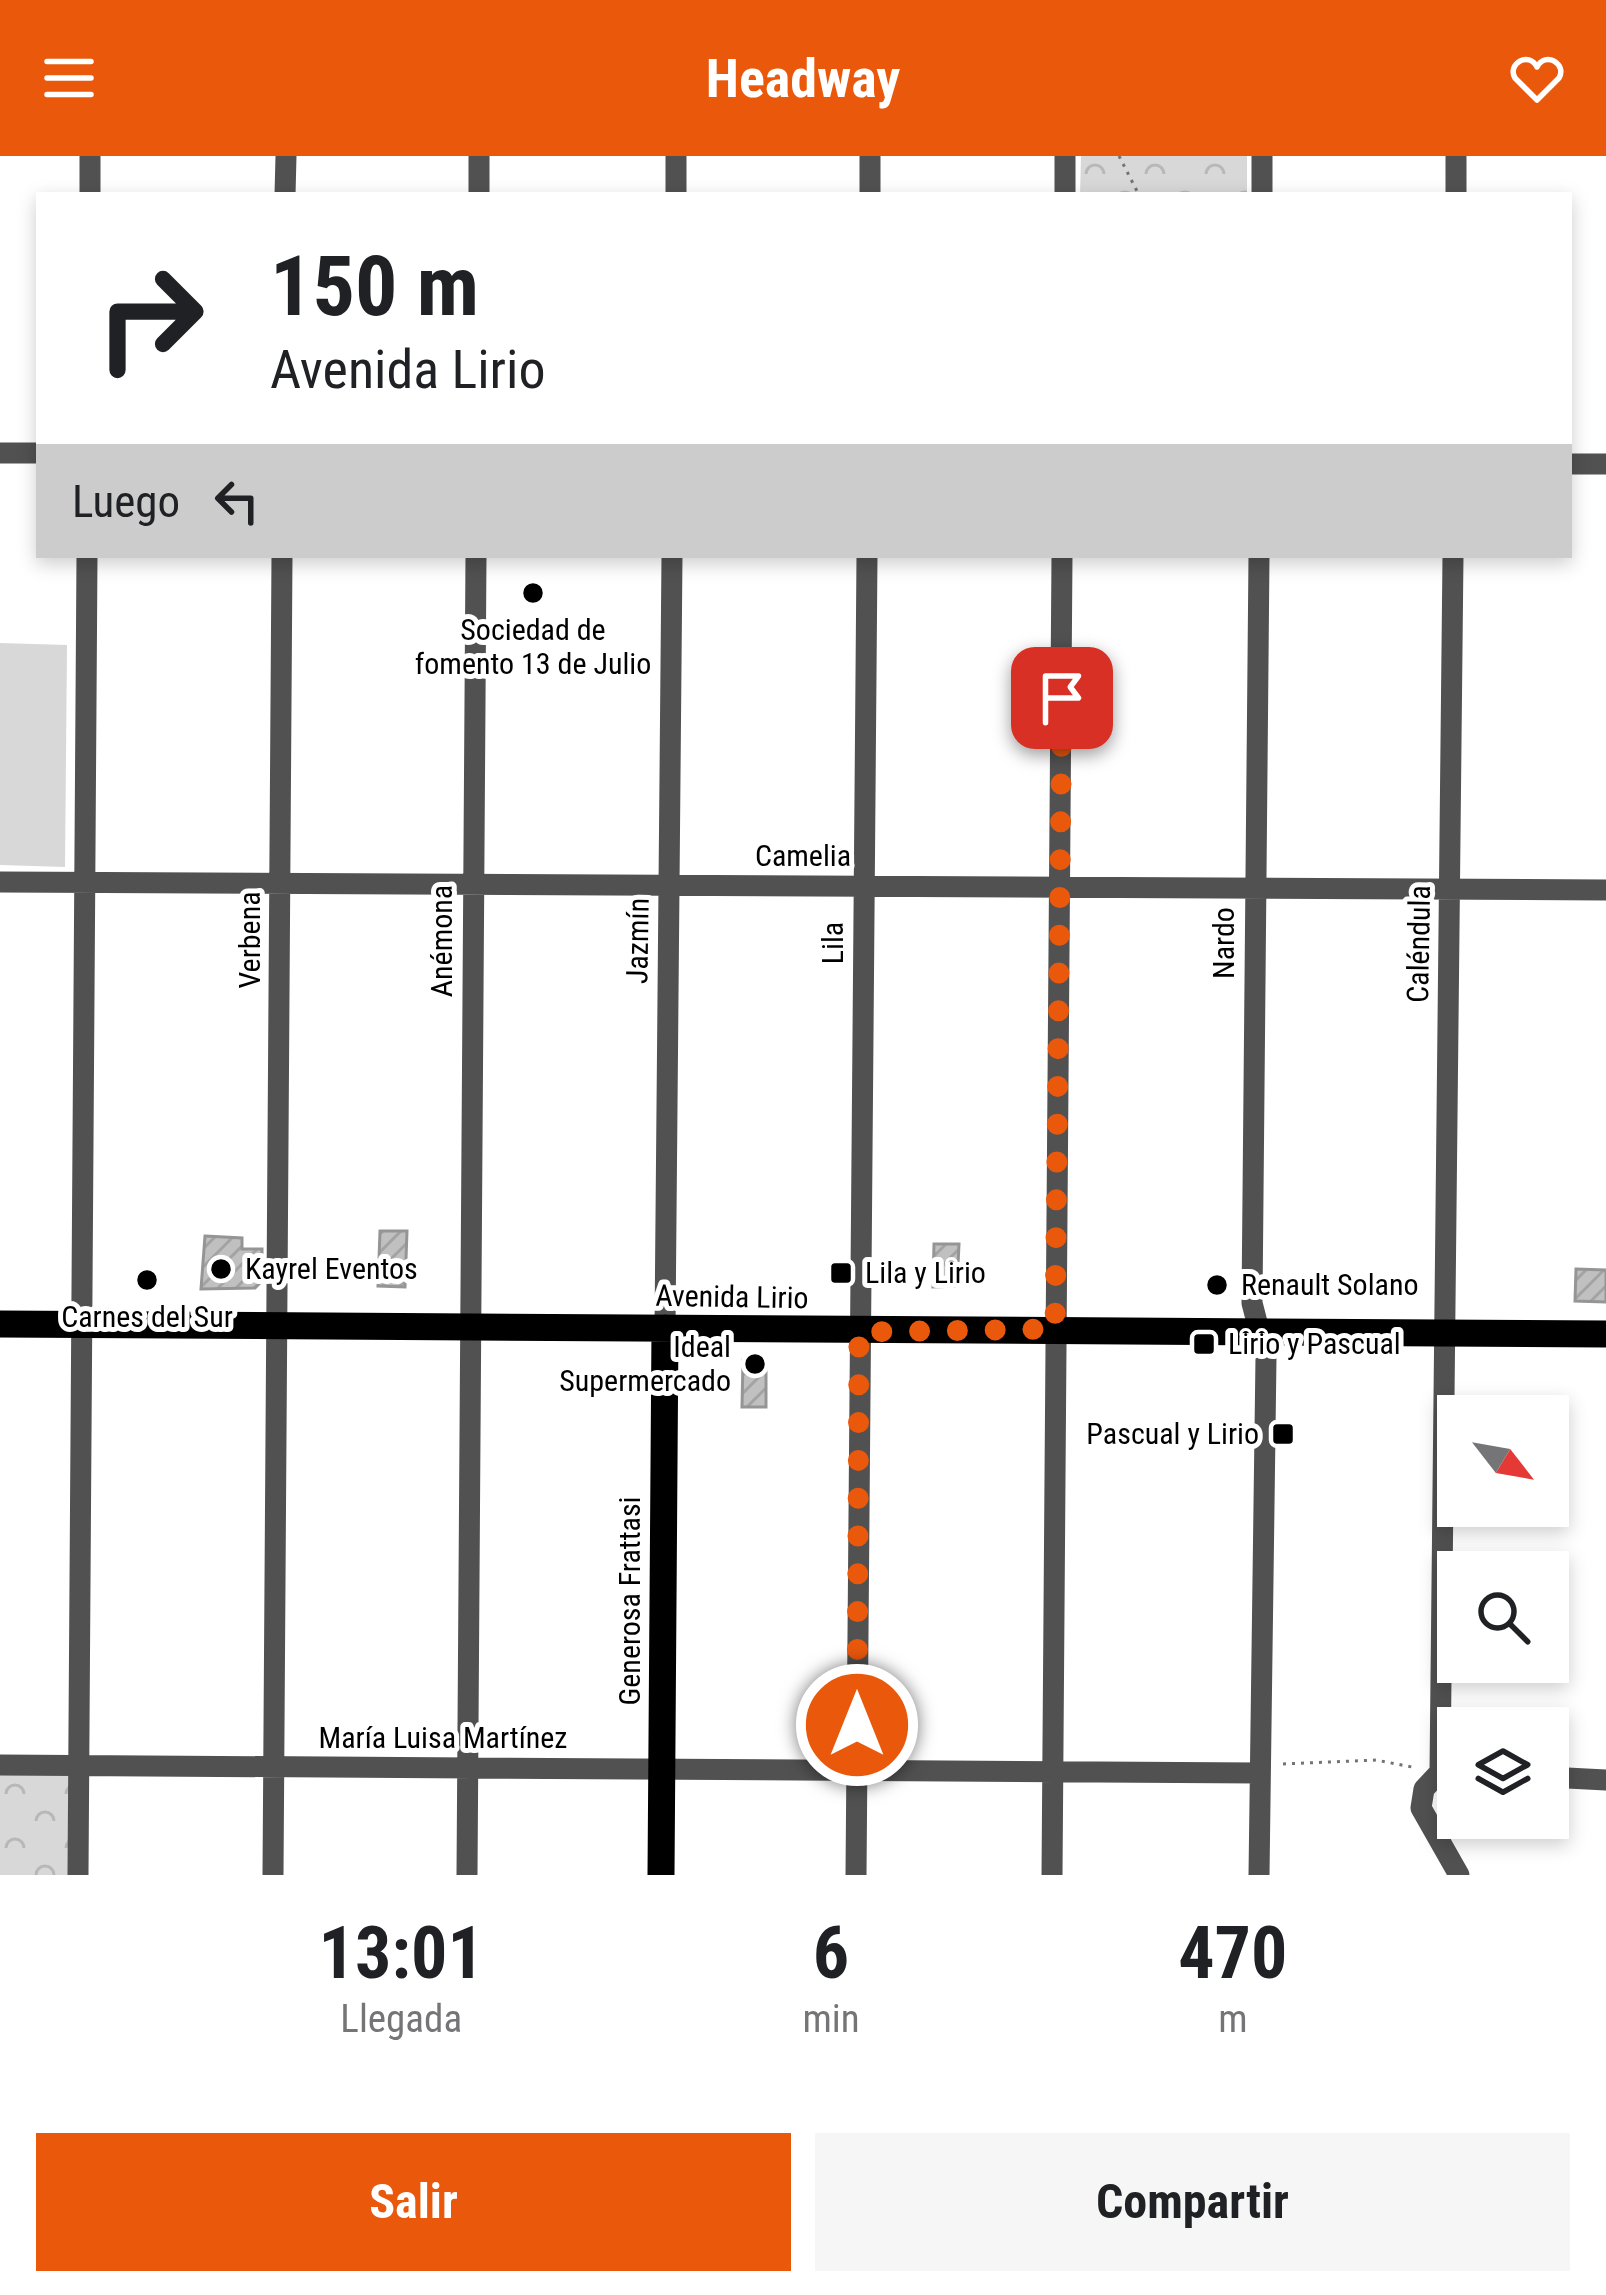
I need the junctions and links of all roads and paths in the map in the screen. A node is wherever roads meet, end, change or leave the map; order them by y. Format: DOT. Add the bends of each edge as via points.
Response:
graph roads {
  1 [pos="90,156"];
  2 [pos="286,156"];
  3 [pos="479,156"];
  4 [pos="676,156"];
  5 [pos="870,156"];
  6 [pos="1065,156"];
  7 [pos="1119,156"];
  8 [pos="1262,156"];
  9 [pos="1456,156"];
  10 [pos="90,192"];
  11 [pos="285,192"];
  12 [pos="479,192"];
  13 [pos="676,192"];
  14 [pos="870,192"];
  15 [pos="1065,192"];
  16 [pos="1137,192"];
  17 [pos="1262,192"];
  18 [pos="1456,192"];
  19 [pos="0,453"];
  20 [pos="36,453"];
  21 [pos="1572,464"];
  22 [pos="1606,464"];
  23 [pos="87,558"];
  24 [pos="282,558"];
  25 [pos="476,558"];
  26 [pos="672,558"];
  27 [pos="867,558"];
  28 [pos="1062,558"];
  29 [pos="1259,558"];
  30 [pos="1453,558"];
  31 [pos="0,882"];
  32 [pos="280,883"];
  33 [pos="84,884"];
  34 [pos="472,885"];
  35 [pos="669,885"];
  36 [pos="863,886"];
  37 [pos="1061,888"];
  38 [pos="1254,889"];
  39 [pos="1606,890"];
  40 [pos="1449,891"];
  41 [pos="0,1324"];
  42 [pos="83,1324"];
  43 [pos="278,1325"];
  44 [pos="470,1328"];
  45 [pos="665,1328"];
  46 [pos="1055,1329"];
  47 [pos="1258,1330"];
  48 [pos="859,1332"];
  49 [pos="1445,1333"];
  50 [pos="1606,1334"];
  51 [pos="1448,1707"];
  52 [pos="0,1765"];
  53 [pos="80,1765"];
  54 [pos="274,1767"];
  55 [pos="468,1768"];
  56 [pos="662,1769"];
  57 [pos="857,1769"];
  58 [pos="1052,1770"];
  59 [pos="1437,1770"];
  60 [pos="1259,1773"];
  61 [pos="1569,1778"];
  62 [pos="1437,1780"];
  63 [pos="1606,1780"];
  64 [pos="1437,1836"];
  65 [pos="1439,1839"];
  66 [pos="78,1875"];
  67 [pos="273,1875"];
  68 [pos="467,1875"];
  69 [pos="662,1875"];
  70 [pos="856,1875"];
  71 [pos="1052,1875"];
  72 [pos="1259,1875"];
  73 [pos="1459,1875"];
  1 -- 10 [label="street"];
  2 -- 11 [label="street"];
  3 -- 12 [label="street"];
  4 -- 13 [label="street"];
  5 -- 14 [label="street"];
  6 -- 15 [label="street"];
  7 -- 16 [label="path"];
  8 -- 17 [label="street"];
  9 -- 18 [label="street"];
  19 -- 20 [label="street"];
  21 -- 22 [label="street"];
  23 -- 33 [label="street"];
  24 -- 32 [label="street, Verbena"];
  25 -- 34 [label="street, Anémona"];
  26 -- 35 [label="street, Jazmín"];
  27 -- 36 [label="street, Lila"];
  28 -- 37 [label="street"];
  29 -- 38 [label="street, Nardo"];
  30 -- 40 [label="street, Caléndula"];
  31 -- 33 [label="street, Camelia"];
  32 -- 33 [label="street, Camelia"];
  32 -- 34 [label="street, Camelia"];
  32 -- 43 [label="street, Verbena"];
  33 -- 42 [label="street"];
  34 -- 35 [label="street, Camelia"];
  34 -- 44 [label="street, Anémona"];
  35 -- 36 [label="street, Camelia"];
  35 -- 45 [label="street, Jazmín"];
  36 -- 37 [label="street, Camelia"];
  36 -- 48 [label="street, Lila"];
  37 -- 38 [label="street, Camelia"];
  37 -- 46 [label="street"];
  38 -- 40 [label="street, Camelia"];
  38 -- 47 [label="street, Nardo"];
  39 -- 40 [label="street, Camelia"];
  40 -- 49 [label="street, Caléndula"];
  41 -- 42 [label="main road, Avenida Lirio"];
  42 -- 43 [label="main road, Avenida Lirio"];
  42 -- 53 [label="street"];
  43 -- 44 [label="main road, Avenida Lirio"];
  43 -- 54 [label="street, Verbena"];
  44 -- 45 [label="main road, Avenida Lirio"];
  44 -- 55 [label="street, Anémona"];
  45 -- 48 [label="main road, Avenida Lirio"];
  45 -- 56 [label="main road, Generosa Frattasi"];
  46 -- 47 [label="main road, Avenida Lirio"];
  46 -- 48 [label="main road, Avenida Lirio"];
  46 -- 58 [label="street"];
  47 -- 49 [label="main road, Avenida Lirio"];
  47 -- 60 [label="street, Nardo" via="1266,1357"];
  48 -- 57 [label="street, Lila"];
  49 -- 50 [label="main road, Avenida Lirio"];
  49 -- 51 [label="street, Caléndula"];
  52 -- 53 [label="street, María Luisa Martínez"];
  53 -- 54 [label="street, María Luisa Martínez"];
  53 -- 66 [label="street"];
  54 -- 55 [label="street, María Luisa Martínez"];
  54 -- 67 [label="street, Verbena"];
  55 -- 56 [label="street, María Luisa Martínez"];
  55 -- 68 [label="street, Anémona"];
  56 -- 57 [label="street, María Luisa Martínez"];
  56 -- 69 [label="main road, Generosa Frattasi"];
  57 -- 58 [label="street, María Luisa Martínez"];
  57 -- 70 [label="street, Lila"];
  58 -- 60 [label="street, María Luisa Martínez"];
  58 -- 71 [label="street"];
  59 -- 60 [label="path" via="1376,1760 1284,1763"];
  60 -- 72 [label="street, Nardo"];
  61 -- 63 [label="street"];
  62 -- 64 [label="street, Caléndula" via="1424,1789 1421,1808"];
  65 -- 73 [label="street, Caléndula"];
}
